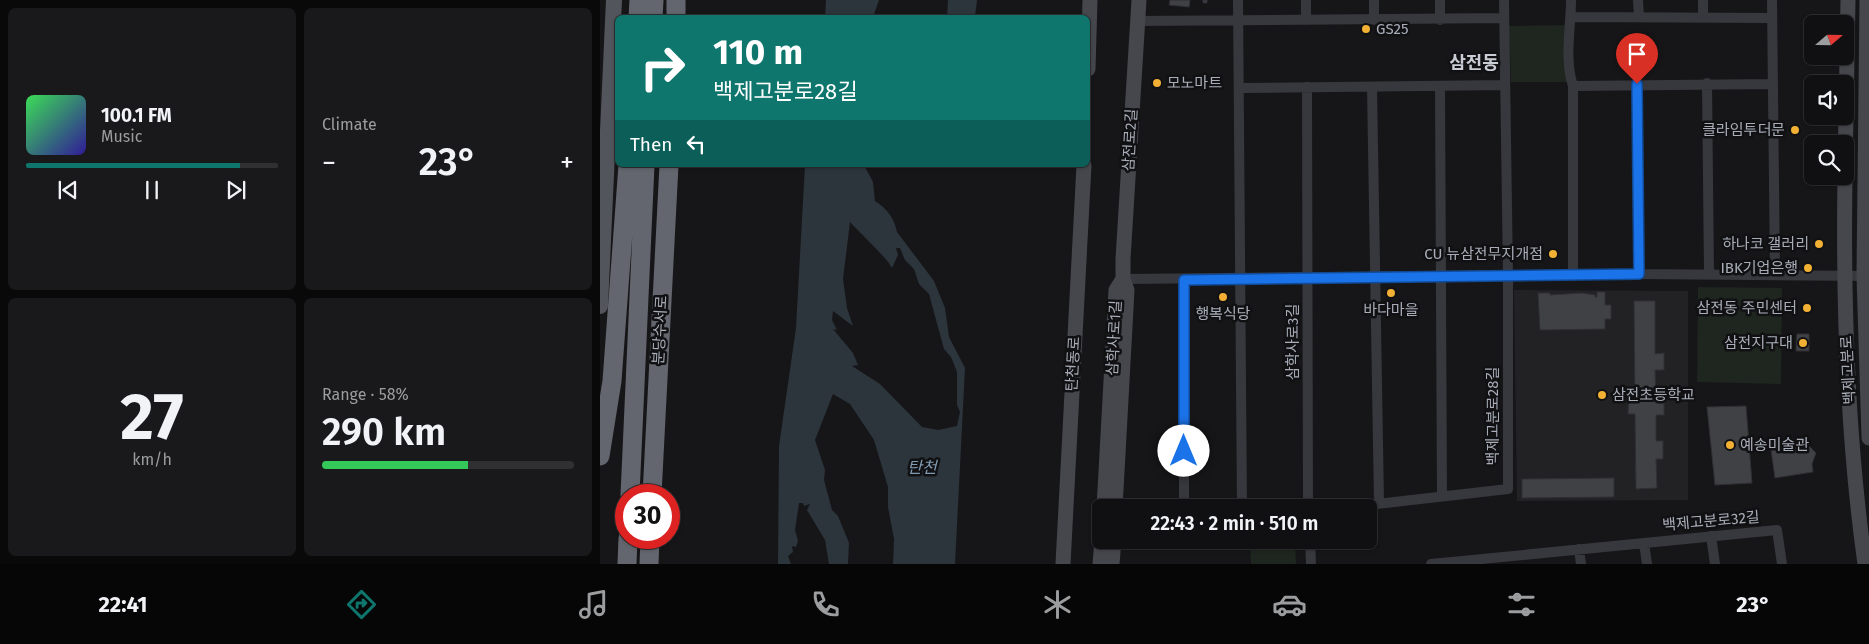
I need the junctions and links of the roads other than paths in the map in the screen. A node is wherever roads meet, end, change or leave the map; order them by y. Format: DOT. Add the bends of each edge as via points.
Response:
graph roads {
  1 [pos="614,0"];
  2 [pos="639,0"];
  3 [pos="654,0"];
  4 [pos="676,0"];
  5 [pos="1090,0"];
  6 [pos="1138,0"];
  7 [pos="1238,0"];
  8 [pos="1306,0"];
  9 [pos="1374,0"];
  10 [pos="1440,0"];
  11 [pos="1504,0"];
  12 [pos="1571,0"];
  13 [pos="1638,0"];
  14 [pos="1703,0"];
  15 [pos="1772,0"];
  16 [pos="1848,0"];
  17 [pos="1867,0"];
  18 [pos="638,15"];
  19 [pos="654,15"];
  20 [pos="676,15"];
  21 [pos="1090,15"];
  22 [pos="1702,16"];
  23 [pos="1571,17"];
  24 [pos="1638,17"];
  25 [pos="1504,18"];
  26 [pos="1771,18"];
  27 [pos="1238,19"];
  28 [pos="1306,20"];
  29 [pos="1374,20"];
  30 [pos="1440,20"];
  31 [pos="1137,21"];
  32 [pos="1707,83"];
  33 [pos="1637,84"];
  34 [pos="1771,84"];
  35 [pos="1504,85"];
  36 [pos="1440,86"];
  37 [pos="1573,86"];
  38 [pos="1307,87"];
  39 [pos="1372,87"];
  40 [pos="1240,88"];
  41 [pos="1846,135"];
  42 [pos="628,167"];
  43 [pos="645,167"];
  44 [pos="669,167"];
  45 [pos="1084,167"];
  46 [pos="1845,185"];
  47 [pos="1639,274"];
  48 [pos="1709,274"];
  49 [pos="1573,275"];
  50 [pos="1508,276"];
  51 [pos="1775,276"];
  52 [pos="1843,276"];
  53 [pos="1866,276"];
  54 [pos="1308,278"];
  55 [pos="1374,278"];
  56 [pos="1441,278"];
  57 [pos="1123,279"];
  58 [pos="1241,279"];
  59 [pos="1184,280"];
  60 [pos="600,306"];
  61 [pos="1869,438"];
  62 [pos="600,456"];
  63 [pos="630,484"];
  64 [pos="653,484"];
  65 [pos="1442,496"];
  66 [pos="1104,499"];
  67 [pos="1115,499"];
  68 [pos="1184,499"];
  69 [pos="1242,499"];
  70 [pos="1308,499"];
  71 [pos="1379,502"];
  72 [pos="1711,536"];
  73 [pos="1644,543"];
  74 [pos="628,549"];
  75 [pos="649,549"];
  76 [pos="1101,549"];
  77 [pos="1113,549"];
  78 [pos="1310,549"];
  79 [pos="1579,549"];
  80 [pos="1513,560"];
  81 [pos="1445,563"];
  82 [pos="627,564"];
  83 [pos="648,564"];
  84 [pos="1063,564"];
  85 [pos="1100,564"];
  86 [pos="1112,564"];
  87 [pos="1311,564"];
  88 [pos="1431,564"];
  89 [pos="1581,564"];
  90 [pos="1647,564"];
  91 [pos="1715,564"];
  92 [pos="1782,564"];
  93 [pos="1865,564"];
  1 -- 60 [label="main road"];
  2 -- 18 [label="highway"];
  3 -- 19 [label="highway"];
  4 -- 20 [label="highway"];
  5 -- 21 [label="street"];
  6 -- 31 [label="street, 삼전로2길"];
  7 -- 27 [label="street"];
  8 -- 28 [label="street"];
  9 -- 29 [label="street"];
  10 -- 30 [label="street"];
  11 -- 25 [label="street, 백제고분로28길"];
  12 -- 23 [label="street"];
  13 -- 24 [label="street"];
  14 -- 22 [label="street"];
  15 -- 26 [label="street"];
  16 -- 41 [label="street"];
  17 -- 53 [label="street, 백제고분로"];
  22 -- 24 [label="street"];
  22 -- 26 [label="street"];
  23 -- 24 [label="street"];
  23 -- 37 [label="street" via="1570,77"];
  25 -- 30 [label="street"];
  25 -- 35 [label="street, 백제고분로28길"];
  26 -- 34 [label="street"];
  27 -- 28 [label="street"];
  27 -- 31 [label="street"];
  27 -- 40 [label="street"];
  28 -- 29 [label="street"];
  29 -- 30 [label="street"];
  31 -- 57 [label="street, 삼전로2길"];
  32 -- 33 [label="street"];
  32 -- 34 [label="street"];
  32 -- 48 [label="street"];
  33 -- 37 [label="street"];
  33 -- 47 [label="street"];
  34 -- 51 [label="street"];
  35 -- 36 [label="street"];
  35 -- 50 [label="street, 백제고분로28길"];
  36 -- 39 [label="street"];
  36 -- 56 [label="street"];
  37 -- 49 [label="street"];
  38 -- 39 [label="street"];
  38 -- 40 [label="street"];
  38 -- 54 [label="street, 삼학사로3길"];
  39 -- 55 [label="street"];
  40 -- 58 [label="street"];
  42 -- 62 [label="highway" via="612,381"];
  43 -- 63 [label="highway, 분당수서로"];
  44 -- 64 [label="highway, 분당수서로"];
  45 -- 84 [label="street, 탄천동로"];
  46 -- 52 [label="street, 백제고분로"];
  47 -- 48 [label="street"];
  47 -- 49 [label="street"];
  48 -- 51 [label="street"];
  49 -- 50 [label="street"];
  50 -- 56 [label="street"];
  50 -- 65 [label="street, 백제고분로28길" via="1508,490"];
  51 -- 52 [label="street"];
  52 -- 53 [label="street"];
  52 -- 93 [label="street, 백제고분로" via="1854,464"];
  53 -- 61 [label="street, 백제고분로"];
  54 -- 55 [label="street"];
  54 -- 58 [label="street"];
  54 -- 70 [label="street, 삼학사로3길"];
  55 -- 56 [label="street"];
  55 -- 71 [label="street"];
  56 -- 65 [label="street"];
  57 -- 59 [label="street"];
  57 -- 66 [label="street, 삼학사로1길" via="1116,290"];
  57 -- 67 [label="street, 삼학사로1길" via="1127,290"];
  58 -- 59 [label="street"];
  58 -- 69 [label="street"];
  59 -- 68 [label="street"];
  65 -- 71 [label="street, 백제고분로28길"];
  72 -- 73 [label="street, 백제고분로32길"];
  72 -- 91 [label="street"];
  72 -- 92 [label="street, 백제고분로32길" via="1777,530"];
  73 -- 79 [label="street, 백제고분로32길"];
  73 -- 90 [label="street, 백제고분로32길"];
  74 -- 82 [label="highway"];
  75 -- 83 [label="highway"];
  76 -- 85 [label="street"];
  77 -- 86 [label="street"];
  78 -- 87 [label="street"];
  79 -- 80 [label="street, 백제고분로32길"];
  79 -- 89 [label="street"];
  80 -- 81 [label="street, 백제고분로32길"];
  81 -- 88 [label="street, 백제고분로32길"];
}
